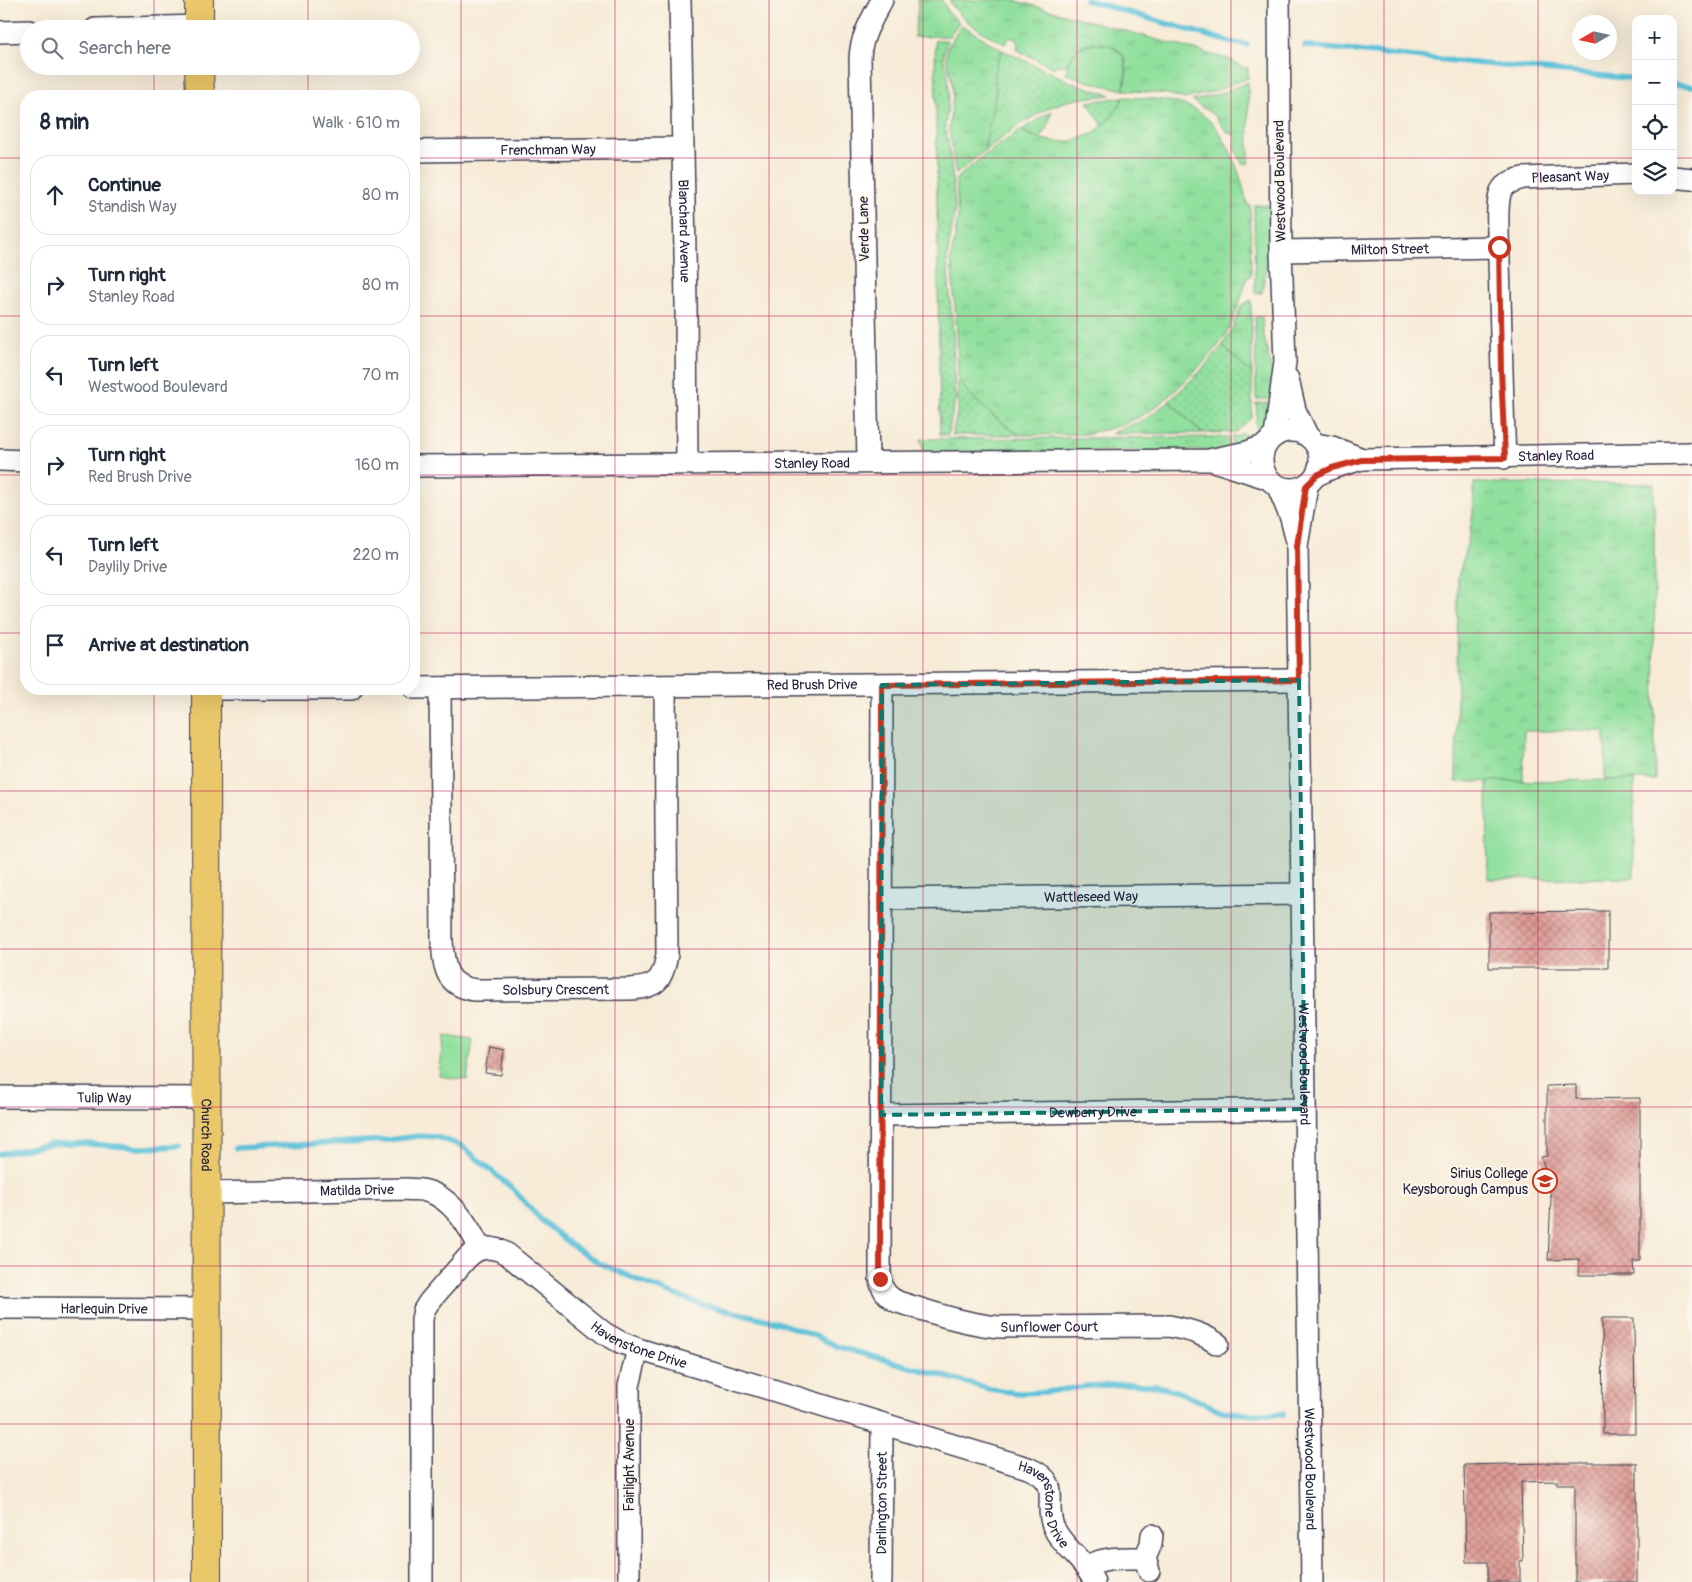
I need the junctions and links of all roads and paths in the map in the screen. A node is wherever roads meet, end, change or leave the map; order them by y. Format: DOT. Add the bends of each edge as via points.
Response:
graph roads {
  1 [pos="680,0"];
  2 [pos="1278,0"];
  3 [pos="886,2"];
  4 [pos="199,18"];
  5 [pos="180,20"];
  6 [pos="20,31"];
  7 [pos="0,32"];
  8 [pos="200,75"];
  9 [pos="200,90"];
  10 [pos="682,148"];
  11 [pos="420,151"];
  12 [pos="1632,174"];
  13 [pos="1677,177"];
  14 [pos="1692,179"];
  15 [pos="1499,247"];
  16 [pos="1281,251"];
  17 [pos="1284,362"];
  18 [pos="1270,440"];
  19 [pos="1311,440"];
  20 [pos="1692,453"];
  21 [pos="1505,458"];
  22 [pos="0,460"];
  23 [pos="1209,460"];
  24 [pos="1362,460"];
  25 [pos="20,461"];
  26 [pos="868,462"];
  27 [pos="687,463"];
  28 [pos="420,466"];
  29 [pos="1312,480"];
  30 [pos="1273,482"];
  31 [pos="1297,546"];
  32 [pos="1299,680"];
  33 [pos="882,685"];
  34 [pos="665,686"];
  35 [pos="420,688"];
  36 [pos="440,688"];
  37 [pos="206,695"];
  38 [pos="1301,894"];
  39 [pos="882,899"];
  40 [pos="0,1097"];
  41 [pos="206,1098"];
  42 [pos="1305,1109"];
  43 [pos="881,1115"];
  44 [pos="207,1194"];
  45 [pos="480,1249"];
  46 [pos="0,1308"];
  47 [pos="207,1309"];
  48 [pos="1218,1344"];
  49 [pos="638,1349"];
  50 [pos="882,1424"];
  51 [pos="1152,1535"];
  52 [pos="1089,1574"];
  53 [pos="207,1582"];
  54 [pos="422,1582"];
  55 [pos="629,1582"];
  56 [pos="881,1582"];
  57 [pos="1312,1582"];
  1 -- 10 [label="street, Blanchard Avenue"];
  2 -- 16 [label="street, Westwood Boulevard"];
  3 -- 26 [label="street, Verde Lane" via="865,33 860,58"];
  4 -- 5 [label="street"];
  6 -- 7 [label="street"];
  8 -- 9 [label="main road"];
  10 -- 11 [label="street, Frenchman Way"];
  10 -- 27 [label="street, Blanchard Avenue"];
  12 -- 15 [label="street, Pleasant Way" via="1538,177 1513,181 1501,191 1499,200"];
  13 -- 14 [label="street"];
  15 -- 16 [label="street, Milton Street"];
  15 -- 21 [label="street"];
  16 -- 17 [label="street, Westwood Boulevard"];
  17 -- 18 [label="street, Westwood Boulevard"];
  17 -- 19 [label="street, Westwood Boulevard" via="1292,400"];
  18 -- 19 [label="street" via="1291,431"];
  18 -- 23 [label="street, Stanley Road" via="1247,452"];
  18 -- 30 [label="street" via="1262,453 1262,462 1263,470"];
  19 -- 24 [label="street, Stanley Road"];
  19 -- 29 [label="street" via="1321,459"];
  20 -- 21 [label="street, Stanley Road"];
  21 -- 24 [label="street, Stanley Road"];
  22 -- 25 [label="street"];
  23 -- 26 [label="street, Stanley Road"];
  23 -- 30 [label="street, Stanley Road"];
  24 -- 29 [label="street, Stanley Road" via="1332,468"];
  26 -- 27 [label="street, Stanley Road"];
  27 -- 28 [label="street, Stanley Road"];
  29 -- 30 [label="street" via="1297,489 1288,490"];
  29 -- 31 [label="street, Westwood Boulevard"];
  30 -- 31 [label="street, Westwood Boulevard" via="1291,518"];
  31 -- 32 [label="street, Westwood Boulevard"];
  32 -- 33 [label="street, Red Brush Drive"];
  32 -- 38 [label="street, Westwood Boulevard"];
  33 -- 34 [label="street, Red Brush Drive"];
  33 -- 39 [label="street"];
  34 -- 36 [label="street, Red Brush Drive"];
  34 -- 36 [label="street, Solsbury Crescent" via="665,967 661,977 648,987 590,990 475,990 458,986 448,974 442,941"];
  35 -- 36 [label="street, Red Brush Drive"];
  37 -- 41 [label="main road, Church Road"];
  38 -- 39 [label="street, Wattleseed Way"];
  38 -- 42 [label="street, Westwood Boulevard"];
  39 -- 43 [label="street"];
  40 -- 41 [label="street, Tulip Way"];
  41 -- 44 [label="main road, Church Road"];
  42 -- 43 [label="street, Dewberry Drive"];
  42 -- 57 [label="street, Westwood Boulevard"];
  43 -- 48 [label="street, Sunflower Court" via="880,1279 884,1291 891,1298 984,1326 1169,1326 1188,1329"];
  44 -- 45 [label="street, Matilda Drive" via="425,1190 460,1215"];
  44 -- 47 [label="main road, Church Road"];
  45 -- 49 [label="street, Havenstone Drive" via="490,1248 507,1254 604,1333"];
  45 -- 54 [label="street" via="467,1258 429,1302 422,1319"];
  46 -- 47 [label="street, Harlequin Drive"];
  47 -- 53 [label="main road, Church Road"];
  49 -- 50 [label="street, Havenstone Drive"];
  49 -- 55 [label="street, Fairlight Avenue" via="628,1386"];
  50 -- 52 [label="street, Havenstone Drive" via="1039,1472 1050,1486 1052,1524"];
  50 -- 56 [label="street, Darlington Street"];
  51 -- 52 [label="street" via="1147,1565 1104,1558 1095,1561"];
}
